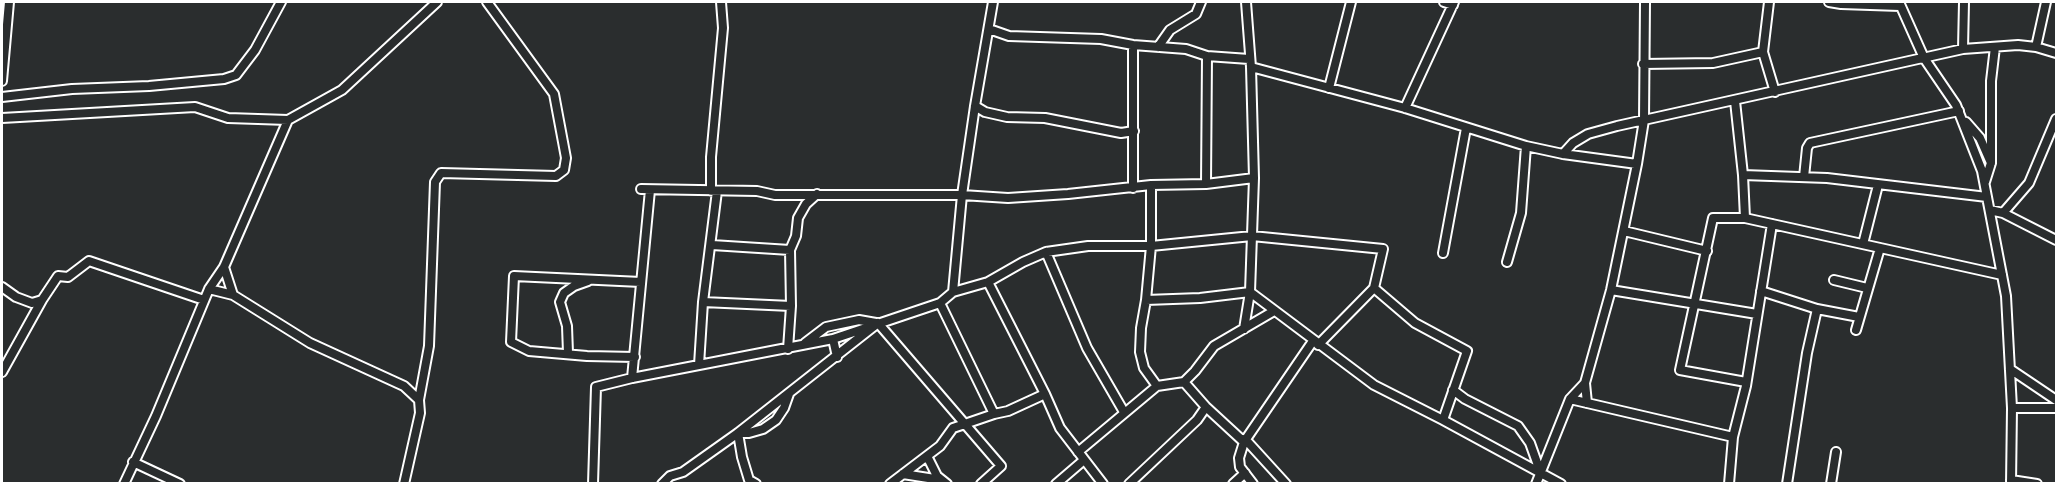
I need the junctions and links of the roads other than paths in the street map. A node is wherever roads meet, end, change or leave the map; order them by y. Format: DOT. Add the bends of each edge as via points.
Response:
graph roads {
  1 [pos="9,2"];
  2 [pos="281,2"];
  3 [pos="437,2"];
  4 [pos="487,2"];
  5 [pos="721,2"];
  6 [pos="993,2"];
  7 [pos="1201,2"];
  8 [pos="1246,2"];
  9 [pos="1351,2"];
  10 [pos="1444,2"];
  11 [pos="1645,2"];
  12 [pos="1769,2"];
  13 [pos="1829,2"];
  14 [pos="1964,2"];
  15 [pos="2046,2"];
  16 [pos="1454,3"];
  17 [pos="1899,4"];
  18 [pos="989,29"];
  19 [pos="1133,45"];
  20 [pos="2036,46"];
  21 [pos="1158,47"];
  22 [pos="1995,47"];
  23 [pos="1963,49"];
  24 [pos="1763,52"];
  25 [pos="2056,53"];
  26 [pos="1207,56"];
  27 [pos="1924,58"];
  28 [pos="1250,63"];
  29 [pos="1643,64"];
  30 [pos="2,81"];
  31 [pos="1329,87"];
  32 [pos="1775,92"];
  33 [pos="2,97"];
  34 [pos="1735,101"];
  35 [pos="975,106"];
  36 [pos="1405,108"];
  37 [pos="1960,114"];
  38 [pos="2,118"];
  39 [pos="2056,119"];
  40 [pos="288,120"];
  41 [pos="1644,120"];
  42 [pos="1466,128"];
  43 [pos="1134,131"];
  44 [pos="1526,146"];
  45 [pos="1563,154"];
  46 [pos="1991,163"];
  47 [pos="1637,164"];
  48 [pos="1743,175"];
  49 [pos="1803,177"];
  50 [pos="1254,178"];
  51 [pos="1984,183"];
  52 [pos="1206,184"];
  53 [pos="1151,185"];
  54 [pos="1878,185"];
  55 [pos="1133,188"];
  56 [pos="641,189"];
  57 [pos="650,190"];
  58 [pos="714,191"];
  59 [pos="817,194"];
  60 [pos="962,195"];
  61 [pos="1987,197"];
  62 [pos="1990,210"];
  63 [pos="2003,213"];
  64 [pos="1745,219"];
  65 [pos="1772,224"];
  66 [pos="1624,231"];
  67 [pos="1252,236"];
  68 [pos="2056,240"];
  69 [pos="1863,244"];
  70 [pos="712,245"];
  71 [pos="1151,246"];
  72 [pos="1880,248"];
  73 [pos="790,250"];
  74 [pos="1707,251"];
  75 [pos="1046,252"];
  76 [pos="1443,253"];
  77 [pos="1507,262"];
  78 [pos="224,267"];
  79 [pos="2002,275"];
  80 [pos="592,279"];
  81 [pos="1834,280"];
  82 [pos="641,282"];
  83 [pos="988,282"];
  84 [pos="2,286"];
  85 [pos="1374,288"];
  86 [pos="1867,288"];
  87 [pos="209,289"];
  88 [pos="1611,290"];
  89 [pos="1761,291"];
  90 [pos="952,292"];
  91 [pos="1250,292"];
  92 [pos="232,295"];
  93 [pos="42,300"];
  94 [pos="204,300"];
  95 [pos="1146,300"];
  96 [pos="703,302"];
  97 [pos="940,303"];
  98 [pos="1694,304"];
  99 [pos="791,306"];
  100 [pos="1817,309"];
  101 [pos="1274,310"];
  102 [pos="1757,314"];
  103 [pos="1859,317"];
  104 [pos="878,323"];
  105 [pos="1244,329"];
  106 [pos="1856,330"];
  107 [pos="834,339"];
  108 [pos="1316,343"];
  109 [pos="801,346"];
  110 [pos="788,349"];
  111 [pos="568,353"];
  112 [pos="635,357"];
  113 [pos="837,357"];
  114 [pos="699,365"];
  115 [pos="2010,369"];
  116 [pos="2,372"];
  117 [pos="633,378"];
  118 [pos="1184,382"];
  119 [pos="1746,382"];
  120 [pos="1585,383"];
  121 [pos="1157,386"];
  122 [pos="1453,390"];
  123 [pos="790,393"];
  124 [pos="1045,394"];
  125 [pos="1570,399"];
  126 [pos="419,400"];
  127 [pos="2056,400"];
  128 [pos="1587,403"];
  129 [pos="1206,407"];
  130 [pos="2012,408"];
  131 [pos="2056,408"];
  132 [pos="1124,412"];
  133 [pos="994,414"];
  134 [pos="1443,420"];
  135 [pos="965,425"];
  136 [pos="738,433"];
  137 [pos="1733,437"];
  138 [pos="1245,440"];
  139 [pos="1078,452"];
  140 [pos="1836,452"];
  141 [pos="927,456"];
  142 [pos="1084,460"];
  143 [pos="134,462"];
  144 [pos="1540,471"];
  145 [pos="1245,473"];
  146 [pos="903,474"];
  147 [pos="944,482"];
  148 [pos="2011,482"];
  149 [pos="124,483"];
  150 [pos="180,483"];
  151 [pos="404,483"];
  152 [pos="593,483"];
  153 [pos="662,483"];
  154 [pos="756,483"];
  155 [pos="890,483"];
  156 [pos="981,483"];
  157 [pos="1056,483"];
  158 [pos="1102,483"];
  159 [pos="1129,483"];
  160 [pos="1233,483"];
  161 [pos="1253,483"];
  162 [pos="1286,483"];
  163 [pos="1536,483"];
  164 [pos="1561,483"];
  165 [pos="1729,483"];
  166 [pos="1787,483"];
  167 [pos="1832,483"];
  168 [pos="2037,483"];
  1 -- 30 [label="street"];
  2 -- 33 [label="street" via="255,50 236,75"];
  3 -- 40 [label="street" via="342,90"];
  4 -- 126 [label="street" via="554,94 566,158 564,170 556,176 441,173 435,182 429,346"];
  5 -- 58 [label="street" via="723,28 711,157"];
  6 -- 18 [label="street"];
  7 -- 21 [label="street" via="1196,14 1170,30"];
  8 -- 28 [label="street"];
  9 -- 31 [label="street"];
  10 -- 16 [label="street"];
  11 -- 29 [label="street"];
  12 -- 24 [label="street"];
  13 -- 17 [label="street"];
  14 -- 23 [label="street"];
  15 -- 20 [label="street"];
  16 -- 36 [label="street"];
  17 -- 27 [label="street"];
  18 -- 19 [label="street" via="1009,36 1101,39"];
  18 -- 35 [label="street"];
  19 -- 21 [label="street"];
  19 -- 43 [label="street"];
  20 -- 22 [label="street"];
  20 -- 25 [label="street"];
  21 -- 26 [label="street" via="1186,49"];
  22 -- 23 [label="street"];
  22 -- 46 [label="street"];
  23 -- 27 [label="street"];
  24 -- 29 [label="street" via="1713,63"];
  24 -- 32 [label="street"];
  26 -- 28 [label="street"];
  26 -- 52 [label="street"];
  27 -- 32 [label="street"];
  27 -- 37 [label="street"];
  28 -- 31 [label="street"];
  28 -- 50 [label="street"];
  29 -- 41 [label="street"];
  31 -- 36 [label="street"];
  32 -- 34 [label="street"];
  34 -- 41 [label="street"];
  34 -- 48 [label="street"];
  35 -- 43 [label="street" via="1007,117 1045,118 1121,133"];
  35 -- 60 [label="street"];
  36 -- 42 [label="street"];
  37 -- 46 [label="street" via="1980,138"];
  37 -- 49 [label="street" via="1810,143"];
  37 -- 51 [label="street"];
  38 -- 40 [label="street" via="195,107 228,118"];
  39 -- 63 [label="street" via="2029,183"];
  40 -- 78 [label="street"];
  41 -- 45 [label="street" via="1588,134"];
  41 -- 47 [label="street"];
  42 -- 44 [label="street"];
  42 -- 76 [label="street"];
  43 -- 55 [label="street"];
  44 -- 45 [label="street"];
  44 -- 77 [label="street" via="1521,213"];
  45 -- 47 [label="street"];
  46 -- 51 [label="street"];
  47 -- 66 [label="street"];
  48 -- 49 [label="street"];
  48 -- 64 [label="street"];
  49 -- 54 [label="street"];
  50 -- 52 [label="street"];
  50 -- 67 [label="street"];
  51 -- 61 [label="street"];
  52 -- 53 [label="street"];
  53 -- 55 [label="street"];
  53 -- 71 [label="street"];
  54 -- 61 [label="street"];
  54 -- 69 [label="street"];
  55 -- 60 [label="street" via="1008,198"];
  56 -- 57 [label="street"];
  57 -- 58 [label="street"];
  57 -- 82 [label="street"];
  58 -- 59 [label="street"];
  58 -- 70 [label="street"];
  59 -- 60 [label="street"];
  59 -- 73 [label="street" via="798,218"];
  60 -- 90 [label="street"];
  61 -- 62 [label="street"];
  62 -- 63 [label="street"];
  62 -- 79 [label="street"];
  63 -- 68 [label="street"];
  64 -- 65 [label="street"];
  64 -- 74 [label="street" via="1713,218"];
  65 -- 69 [label="street"];
  65 -- 89 [label="street"];
  66 -- 74 [label="street"];
  66 -- 88 [label="street"];
  67 -- 71 [label="street"];
  67 -- 85 [label="street" via="1383,249"];
  67 -- 91 [label="street"];
  69 -- 72 [label="street"];
  70 -- 73 [label="street"];
  70 -- 96 [label="street"];
  71 -- 75 [label="street" via="1088,246"];
  71 -- 95 [label="street"];
  72 -- 79 [label="street"];
  72 -- 86 [label="street"];
  73 -- 99 [label="street"];
  74 -- 98 [label="street"];
  75 -- 83 [label="street"];
  75 -- 132 [label="street" via="1088,348"];
  78 -- 87 [label="street"];
  78 -- 92 [label="street"];
  79 -- 115 [label="street" via="2007,296"];
  80 -- 82 [label="street"];
  80 -- 111 [label="street" via="564,293 560,302 567,326"];
  80 -- 111 [label="street" via="514,276 511,342 529,351"];
  81 -- 86 [label="street"];
  82 -- 112 [label="street"];
  83 -- 90 [label="street"];
  83 -- 124 [label="street"];
  84 -- 93 [label="street" via="32,303"];
  85 -- 108 [label="street"];
  85 -- 122 [label="street" via="1415,322 1467,351"];
  86 -- 103 [label="street"];
  87 -- 92 [label="street"];
  87 -- 94 [label="street"];
  88 -- 98 [label="street"];
  88 -- 120 [label="street"];
  89 -- 100 [label="street"];
  89 -- 102 [label="street"];
  90 -- 97 [label="street"];
  91 -- 95 [label="street"];
  91 -- 101 [label="street"];
  91 -- 105 [label="street"];
  92 -- 126 [label="street" via="310,344 404,386"];
  93 -- 94 [label="street" via="58,276 68,277 89,261"];
  93 -- 116 [label="street"];
  94 -- 143 [label="street"];
  95 -- 121 [label="street" via="1140,352 1144,368"];
  96 -- 99 [label="street"];
  96 -- 114 [label="street"];
  97 -- 104 [label="street"];
  97 -- 133 [label="street"];
  98 -- 102 [label="street"];
  98 -- 119 [label="street" via="1680,370"];
  99 -- 110 [label="street"];
  100 -- 103 [label="street"];
  100 -- 166 [label="street"];
  101 -- 105 [label="street"];
  101 -- 108 [label="street"];
  102 -- 119 [label="street"];
  103 -- 106 [label="street"];
  104 -- 107 [label="street"];
  104 -- 109 [label="street" via="859,320 826,327"];
  104 -- 113 [label="street"];
  104 -- 135 [label="street"];
  105 -- 118 [label="street" via="1214,346"];
  107 -- 109 [label="street"];
  107 -- 113 [label="street"];
  108 -- 134 [label="street" via="1374,385"];
  108 -- 138 [label="street"];
  109 -- 110 [label="street"];
  110 -- 114 [label="street"];
  111 -- 112 [label="street"];
  112 -- 117 [label="street"];
  113 -- 123 [label="street"];
  114 -- 117 [label="street"];
  115 -- 127 [label="street"];
  115 -- 130 [label="street"];
  117 -- 152 [label="street" via="596,387"];
  118 -- 121 [label="street"];
  118 -- 129 [label="street"];
  119 -- 137 [label="street"];
  120 -- 125 [label="street"];
  120 -- 128 [label="street"];
  121 -- 132 [label="street"];
  122 -- 134 [label="street"];
  122 -- 144 [label="street" via="1518,426 1530,443"];
  123 -- 136 [label="street"];
  123 -- 136 [label="street" via="776,420 756,431"];
  124 -- 133 [label="street"];
  124 -- 139 [label="street" via="1060,428"];
  125 -- 128 [label="street"];
  125 -- 144 [label="street"];
  126 -- 151 [label="street" via="420,413"];
  128 -- 137 [label="street"];
  129 -- 138 [label="street"];
  129 -- 159 [label="street"];
  130 -- 131 [label="street"];
  130 -- 148 [label="street"];
  132 -- 139 [label="street"];
  133 -- 135 [label="street"];
  134 -- 144 [label="street"];
  135 -- 141 [label="street" via="953,428"];
  135 -- 156 [label="street" via="1001,466"];
  136 -- 153 [label="street"];
  136 -- 154 [label="street" via="749,480"];
  137 -- 165 [label="street"];
  138 -- 145 [label="street" via="1239,458"];
  138 -- 162 [label="street"];
  139 -- 142 [label="street"];
  140 -- 167 [label="street"];
  141 -- 146 [label="street"];
  141 -- 147 [label="street"];
  142 -- 157 [label="street"];
  142 -- 158 [label="street"];
  143 -- 149 [label="street"];
  143 -- 150 [label="street"];
  144 -- 163 [label="street"];
  144 -- 164 [label="street"];
  145 -- 160 [label="street"];
  145 -- 161 [label="street"];
  146 -- 147 [label="street"];
  146 -- 155 [label="street"];
  148 -- 168 [label="street"];
}
